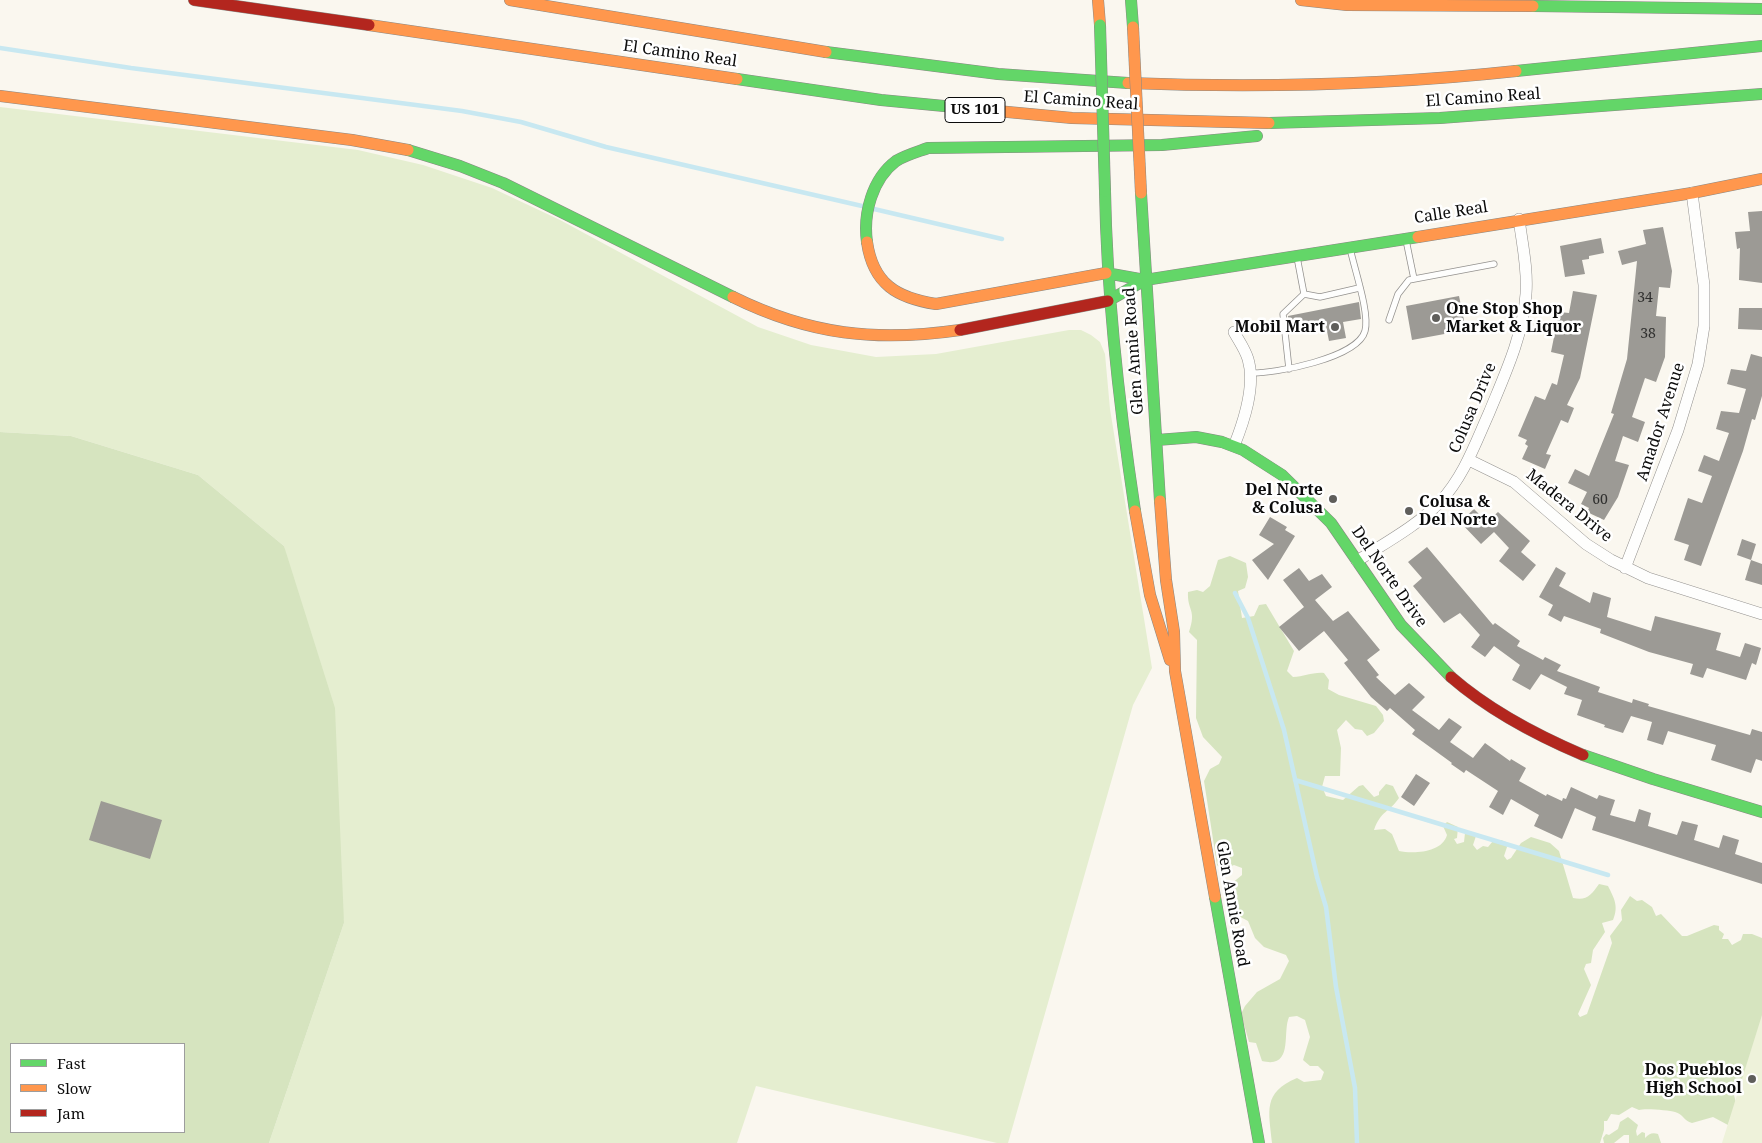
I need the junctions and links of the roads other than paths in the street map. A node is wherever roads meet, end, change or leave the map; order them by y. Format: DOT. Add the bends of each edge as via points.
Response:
graph roads {
  1 [pos="194,0"];
  2 [pos="510,0"];
  3 [pos="1098,0"];
  4 [pos="1131,0"];
  5 [pos="1301,0"];
  6 [pos="1762,9"];
  7 [pos="1762,46"];
  8 [pos="1762,94"];
  9 [pos="0,96"];
  10 [pos="1440,118"];
  11 [pos="1762,179"];
  12 [pos="1692,193"];
  13 [pos="1519,219"];
  14 [pos="1405,238"];
  15 [pos="1350,246"];
  16 [pos="1297,255"];
  17 [pos="1494,264"];
  18 [pos="1106,274"];
  19 [pos="1414,279"];
  20 [pos="1145,280"];
  21 [pos="1359,288"];
  22 [pos="1304,294"];
  23 [pos="1108,301"];
  24 [pos="1389,320"];
  25 [pos="1234,332"];
  26 [pos="1289,369"];
  27 [pos="1250,373"];
  28 [pos="1157,440"];
  29 [pos="1234,446"];
  30 [pos="1469,460"];
  31 [pos="1357,562"];
  32 [pos="1625,568"];
  33 [pos="1762,614"];
  34 [pos="1175,671"];
  35 [pos="1762,812"];
  36 [pos="1259,1143"];
  1 -- 10 [label="main road, El Camino Real / US 101" via="881,100 990,112 1250,124"];
  2 -- 7 [label="main road, El Camino Real / US 101" via="673,28 958,70 1160,84 1333,83 1445,78"];
  3 -- 18 [label="main road, Glen Annie Road, bridge"];
  4 -- 20 [label="main road, Glen Annie Road, bridge"];
  5 -- 6 [label="main road" via="1347,5"];
  8 -- 10 [label="main road, El Camino Real / US 101"];
  9 -- 23 [label="main road" via="352,140 412,152 511,186 763,312 836,333 885,337 958,331"];
  10 -- 18 [label="main road" via="1162,145 928,148 904,156 888,169 867,210 866,245 873,265 885,285 910,300 936,304"];
  11 -- 12 [label="main road, Calle Real"];
  12 -- 13 [label="main road, Calle Real"];
  12 -- 32 [label="street, Amador Avenue" via="1704,286 1704,326 1698,364 1678,430"];
  13 -- 14 [label="main road, Calle Real"];
  13 -- 30 [label="street, Colusa Drive" via="1526,271 1524,316 1508,368"];
  14 -- 15 [label="main road, Calle Real"];
  14 -- 19 [label="lane"];
  15 -- 16 [label="main road, Calle Real"];
  15 -- 21 [label="lane"];
  16 -- 20 [label="main road, Calle Real"];
  16 -- 22 [label="lane"];
  17 -- 19 [label="lane"];
  18 -- 20 [label="main road"];
  18 -- 23 [label="main road, Glen Annie Road"];
  19 -- 24 [label="lane" via="1401,288"];
  20 -- 23 [label="main road"];
  20 -- 28 [label="main road, Glen Annie Road"];
  21 -- 22 [label="lane" via="1320,297"];
  21 -- 26 [label="lane" via="1366,318 1362,340 1350,349"];
  22 -- 26 [label="lane" via="1282,314"];
  23 -- 34 [label="main road, Glen Annie Road" via="1137,519 1159,632"];
  25 -- 27 [label="street" via="1248,360"];
  26 -- 27 [label="lane" via="1268,374"];
  27 -- 29 [label="street" via="1248,399"];
  28 -- 29 [label="main road, Del Norte Drive" via="1184,436"];
  28 -- 34 [label="main road, Glen Annie Road" via="1161,524 1174,632"];
  29 -- 31 [label="main road, Del Norte Drive" via="1269,466 1300,490 1326,518"];
  30 -- 31 [label="street, Colusa Drive" via="1440,502 1418,521"];
  30 -- 32 [label="street, Madera Drive" via="1514,482 1586,544"];
  31 -- 35 [label="main road, Del Norte Drive" via="1390,612 1428,656 1476,697 1524,728 1554,744 1597,760"];
  32 -- 33 [label="street, Madera Drive" via="1673,587"];
  34 -- 36 [label="main road, Glen Annie Road"];
}
